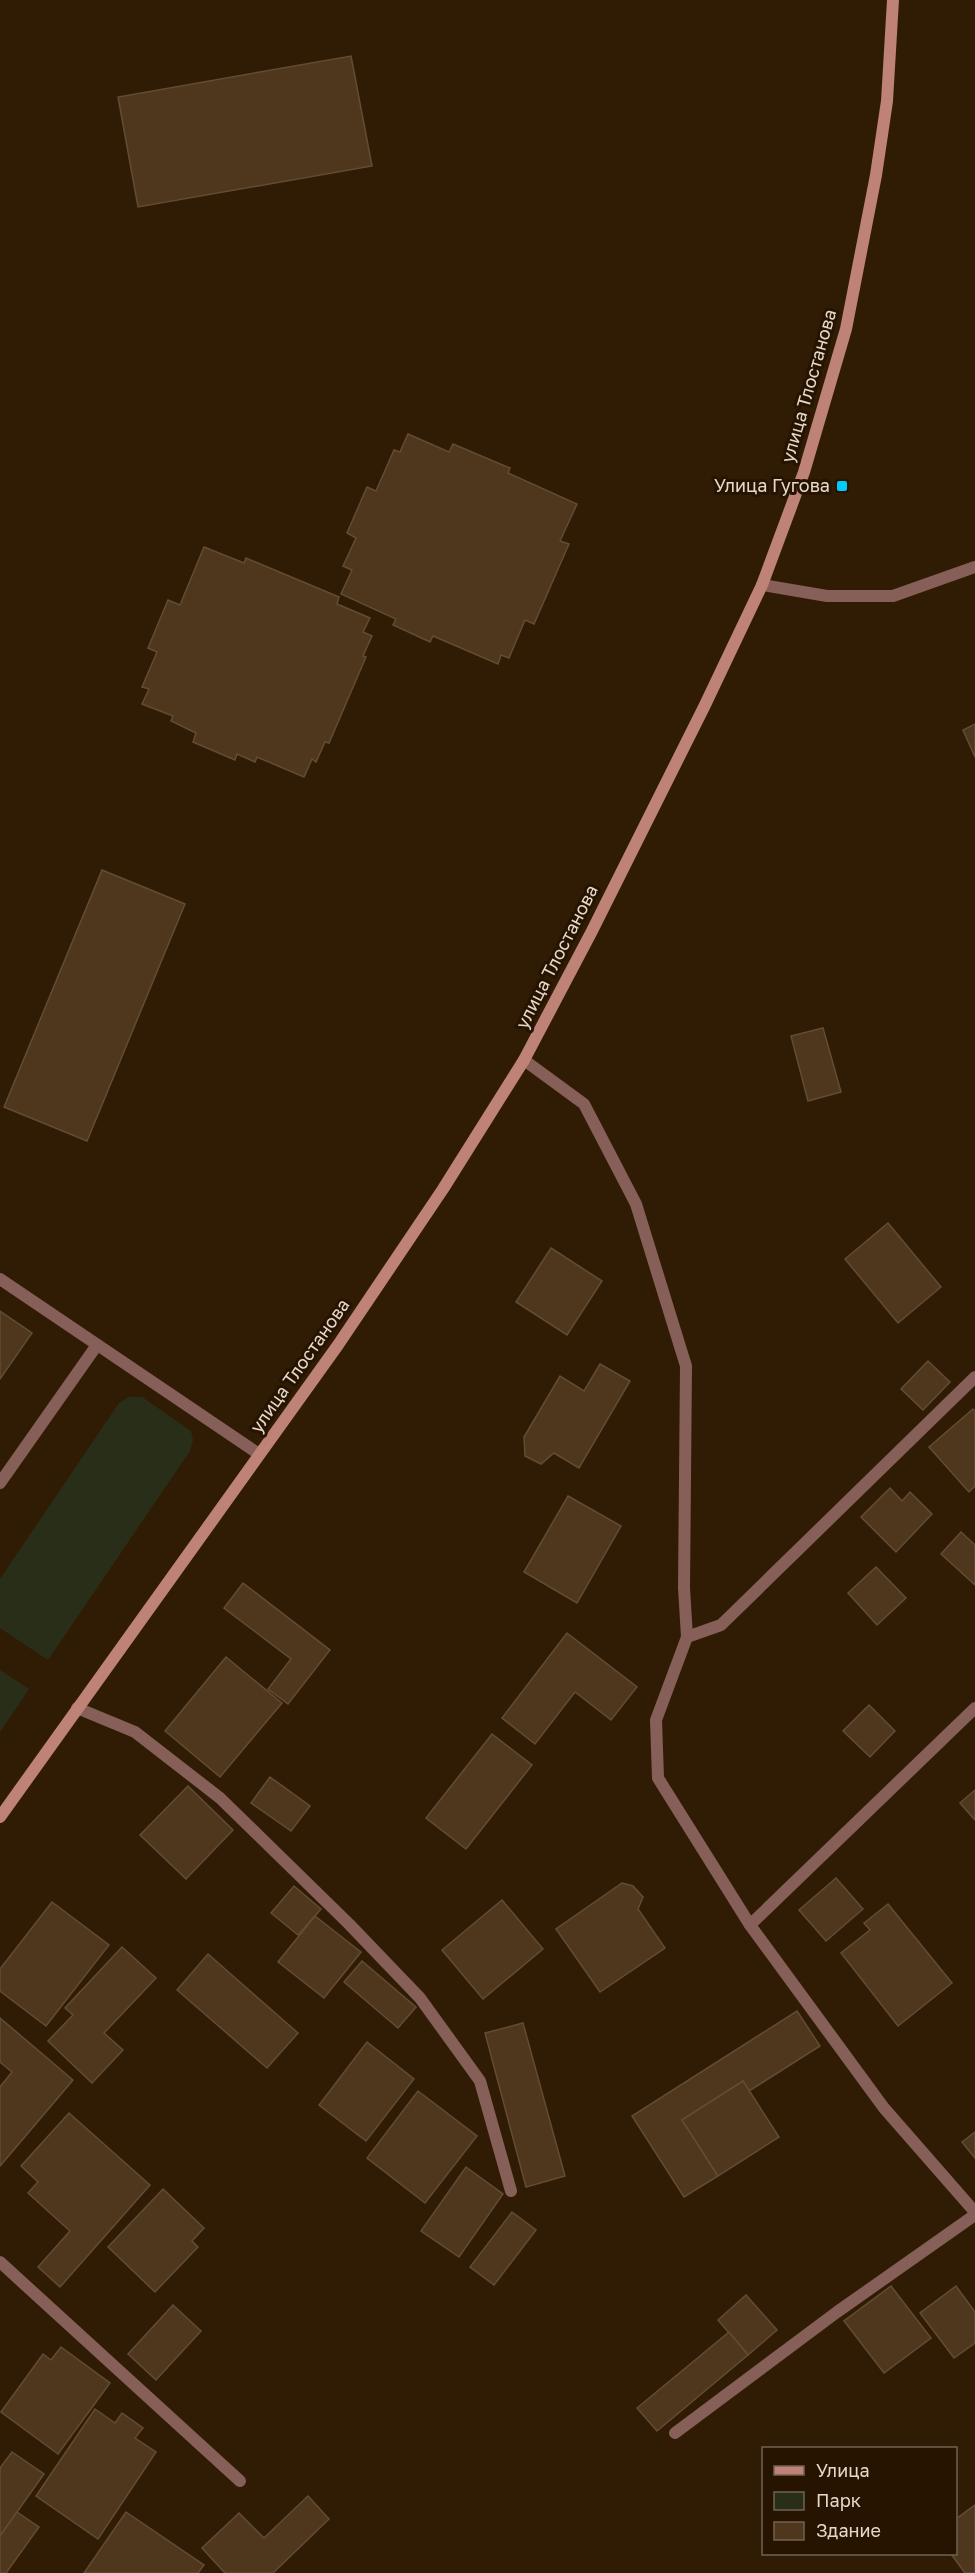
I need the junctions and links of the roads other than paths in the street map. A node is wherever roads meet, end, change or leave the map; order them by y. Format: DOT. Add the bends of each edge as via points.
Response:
graph roads {
  1 [pos="893,0"];
  2 [pos="975,567"];
  3 [pos="762,585"];
  4 [pos="524,1060"];
  5 [pos="0,1279"];
  6 [pos="97,1345"];
  7 [pos="975,1377"];
  8 [pos="259,1455"];
  9 [pos="0,1484"];
  10 [pos="687,1637"];
  11 [pos="77,1708"];
  12 [pos="975,1708"];
  13 [pos="0,1817"];
  14 [pos="750,1925"];
  15 [pos="511,2191"];
  16 [pos="975,2213"];
  17 [pos="0,2262"];
  18 [pos="675,2433"];
  19 [pos="240,2481"];
  1 -- 3 [label="main road, улица Тлостанова" via="887,101 846,329 804,472"];
  2 -- 3 [label="street" via="893,596 827,596"];
  3 -- 4 [label="main road, улица Тлостанова" via="592,931"];
  4 -- 8 [label="main road, улица Тлостанова" via="443,1189"];
  4 -- 10 [label="street" via="584,1104 636,1204 686,1366"];
  5 -- 6 [label="street"];
  6 -- 8 [label="street"];
  6 -- 9 [label="street"];
  7 -- 10 [label="street" via="721,1625"];
  8 -- 11 [label="main road, улица Тлостанова"];
  10 -- 14 [label="street" via="656,1720 658,1778"];
  11 -- 13 [label="main road, улица Тлостанова"];
  11 -- 15 [label="street" via="135,1732 220,1798 420,1998 480,2081"];
  12 -- 14 [label="street"];
  14 -- 16 [label="street" via="884,2108"];
  16 -- 18 [label="street"];
  17 -- 19 [label="street"];
}
